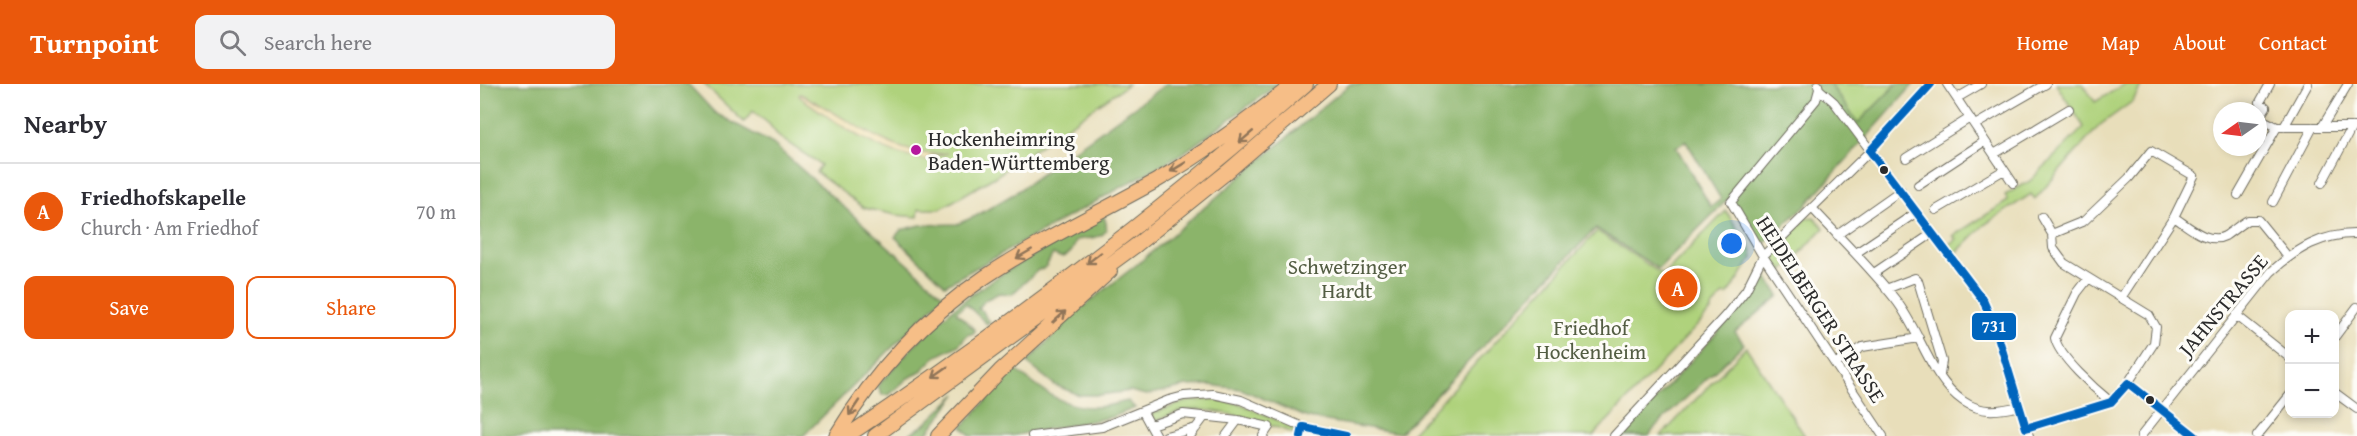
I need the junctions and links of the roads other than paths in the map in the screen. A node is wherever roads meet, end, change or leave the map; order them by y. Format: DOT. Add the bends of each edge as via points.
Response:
graph roads {
  1 [pos="1294,84"];
  2 [pos="1306,84"];
  3 [pos="1329,84"];
  4 [pos="1931,84"];
  5 [pos="1947,84"];
  6 [pos="1981,84"];
  7 [pos="2046,84"];
  8 [pos="2270,84"];
  9 [pos="2308,84"];
  10 [pos="2348,84"];
  11 [pos="1819,86"];
  12 [pos="1957,98"];
  13 [pos="2260,102"];
  14 [pos="2069,109"];
  15 [pos="1973,121"];
  16 [pos="2267,123"];
  17 [pos="2280,127"];
  18 [pos="2313,127"];
  19 [pos="2322,127"];
  20 [pos="2354,127"];
  21 [pos="1985,141"];
  22 [pos="1870,151"];
  23 [pos="1994,154"];
  24 [pos="1906,158"];
  25 [pos="2004,170"];
  26 [pos="2013,183"];
  27 [pos="2322,183"];
  28 [pos="1918,185"];
  29 [pos="1901,190"];
  30 [pos="2238,195"];
  31 [pos="2273,202"];
  32 [pos="1812,208"];
  33 [pos="1936,210"];
  34 [pos="1917,212"];
  35 [pos="2042,217"];
  36 [pos="2174,217"];
  37 [pos="1933,232"];
  38 [pos="2052,234"];
  39 [pos="2357,234"];
  40 [pos="1838,235"];
  41 [pos="1135,246"];
  42 [pos="1856,253"];
  43 [pos="1762,256"];
  44 [pos="2288,257"];
  45 [pos="1874,273"];
  46 [pos="2088,279"];
  47 [pos="1886,289"];
  48 [pos="2121,298"];
  49 [pos="2357,307"];
  50 [pos="2236,315"];
  51 [pos="2339,331"];
  52 [pos="1919,338"];
  53 [pos="995,341"];
  54 [pos="2285,355"];
  55 [pos="1835,364"];
  56 [pos="1940,375"];
  57 [pos="2128,383"];
  58 [pos="2339,396"];
  59 [pos="2285,400"];
  60 [pos="2111,402"];
  61 [pos="2020,406"];
  62 [pos="2357,409"];
  63 [pos="2160,410"];
  64 [pos="1143,412"];
  65 [pos="1205,416"];
  66 [pos="1238,420"];
  67 [pos="1151,425"];
  68 [pos="1196,428"];
  69 [pos="1302,432"];
  70 [pos="2028,432"];
  71 [pos="2143,435"];
  72 [pos="836,436"];
  73 [pos="847,436"];
  74 [pos="875,436"];
  75 [pos="938,436"];
  76 [pos="1032,436"];
  77 [pos="1156,436"];
  78 [pos="1166,436"];
  79 [pos="1190,436"];
  80 [pos="1226,436"];
  81 [pos="1263,436"];
  82 [pos="1346,436"];
  83 [pos="1614,436"];
  84 [pos="1883,436"];
  85 [pos="2195,436"];
  86 [pos="2257,436"];
  1 -- 72 [label="highway, one-way" via="1188,161 1005,265 954,301 913,337 874,381"];
  2 -- 53 [label="highway, one-way"];
  3 -- 41 [label="highway"];
  4 -- 22 [label="street"];
  5 -- 12 [label="street"];
  6 -- 12 [label="street"];
  7 -- 15 [label="street"];
  8 -- 13 [label="street"];
  9 -- 17 [label="street"];
  10 -- 19 [label="street"];
  11 -- 22 [label="street"];
  11 -- 43 [label="street, HEIDELBERGER STRASSE" via="1816,100 1731,201"];
  12 -- 15 [label="street"];
  14 -- 23 [label="street"];
  15 -- 21 [label="street"];
  15 -- 24 [label="street"];
  16 -- 17 [label="street"];
  17 -- 18 [label="street"];
  17 -- 30 [label="street"];
  18 -- 19 [label="street"];
  18 -- 31 [label="street"];
  19 -- 20 [label="street"];
  20 -- 27 [label="street"];
  21 -- 23 [label="street"];
  21 -- 28 [label="street"];
  22 -- 29 [label="street"];
  22 -- 32 [label="street"];
  23 -- 25 [label="street"];
  25 -- 26 [label="street"];
  25 -- 33 [label="street"];
  29 -- 34 [label="street"];
  29 -- 40 [label="street"];
  32 -- 40 [label="street"];
  32 -- 43 [label="street"];
  34 -- 37 [label="street"];
  34 -- 42 [label="street"];
  35 -- 38 [label="street"];
  36 -- 38 [label="street" via="2194,176 2151,151 2129,178 2084,220"];
  36 -- 44 [label="street" via="2214,239 2248,219 2258,220"];
  36 -- 48 [label="street"];
  37 -- 45 [label="street"];
  37 -- 61 [label="street" via="1983,300"];
  38 -- 46 [label="street" via="2053,248 2064,263"];
  39 -- 44 [label="street, JAHNSTRASSE" via="2325,238"];
  40 -- 42 [label="street"];
  41 -- 53 [label="highway"];
  75 -- 41 [label="highway, one-way" via="1013,359"];
  42 -- 45 [label="street"];
  43 -- 55 [label="street, HEIDELBERGER STRASSE"];
  43 -- 83 [label="street" via="1746,290 1725,316"];
  44 -- 50 [label="street, JAHNSTRASSE"];
  45 -- 47 [label="street"];
  46 -- 48 [label="street"];
  46 -- 60 [label="street" via="2055,338 2059,349"];
  47 -- 52 [label="street"];
  47 -- 56 [label="street" via="1915,278 1917,281 1942,362"];
  48 -- 57 [label="street" via="2149,315 2156,327 2154,343"];
  49 -- 51 [label="street"];
  50 -- 54 [label="street"];
  50 -- 63 [label="street, JAHNSTRASSE"];
  52 -- 55 [label="street" via="1862,346"];
  52 -- 56 [label="street"];
  53 -- 73 [label="highway, one-way"];
  53 -- 74 [label="highway"];
  55 -- 84 [label="street, HEIDELBERGER STRASSE"];
  56 -- 61 [label="street" via="1958,397 1977,408 1999,411"];
  57 -- 60 [label="street"];
  57 -- 63 [label="street"];
  58 -- 62 [label="street"];
  59 -- 86 [label="street"];
  60 -- 70 [label="street"];
  61 -- 70 [label="street"];
  63 -- 71 [label="street, JAHNSTRASSE"];
  63 -- 85 [label="street"];
  64 -- 67 [label="street"];
  64 -- 69 [label="street" via="1184,396 1213,394 1241,400"];
  64 -- 76 [label="street" via="1102,427"];
  65 -- 66 [label="street"];
  65 -- 67 [label="street" via="1183,414"];
  65 -- 68 [label="street"];
  66 -- 80 [label="street"];
  66 -- 81 [label="street" via="1269,427"];
  67 -- 77 [label="street"];
  68 -- 78 [label="street"];
  68 -- 79 [label="street"];
  69 -- 82 [label="street"];
}
